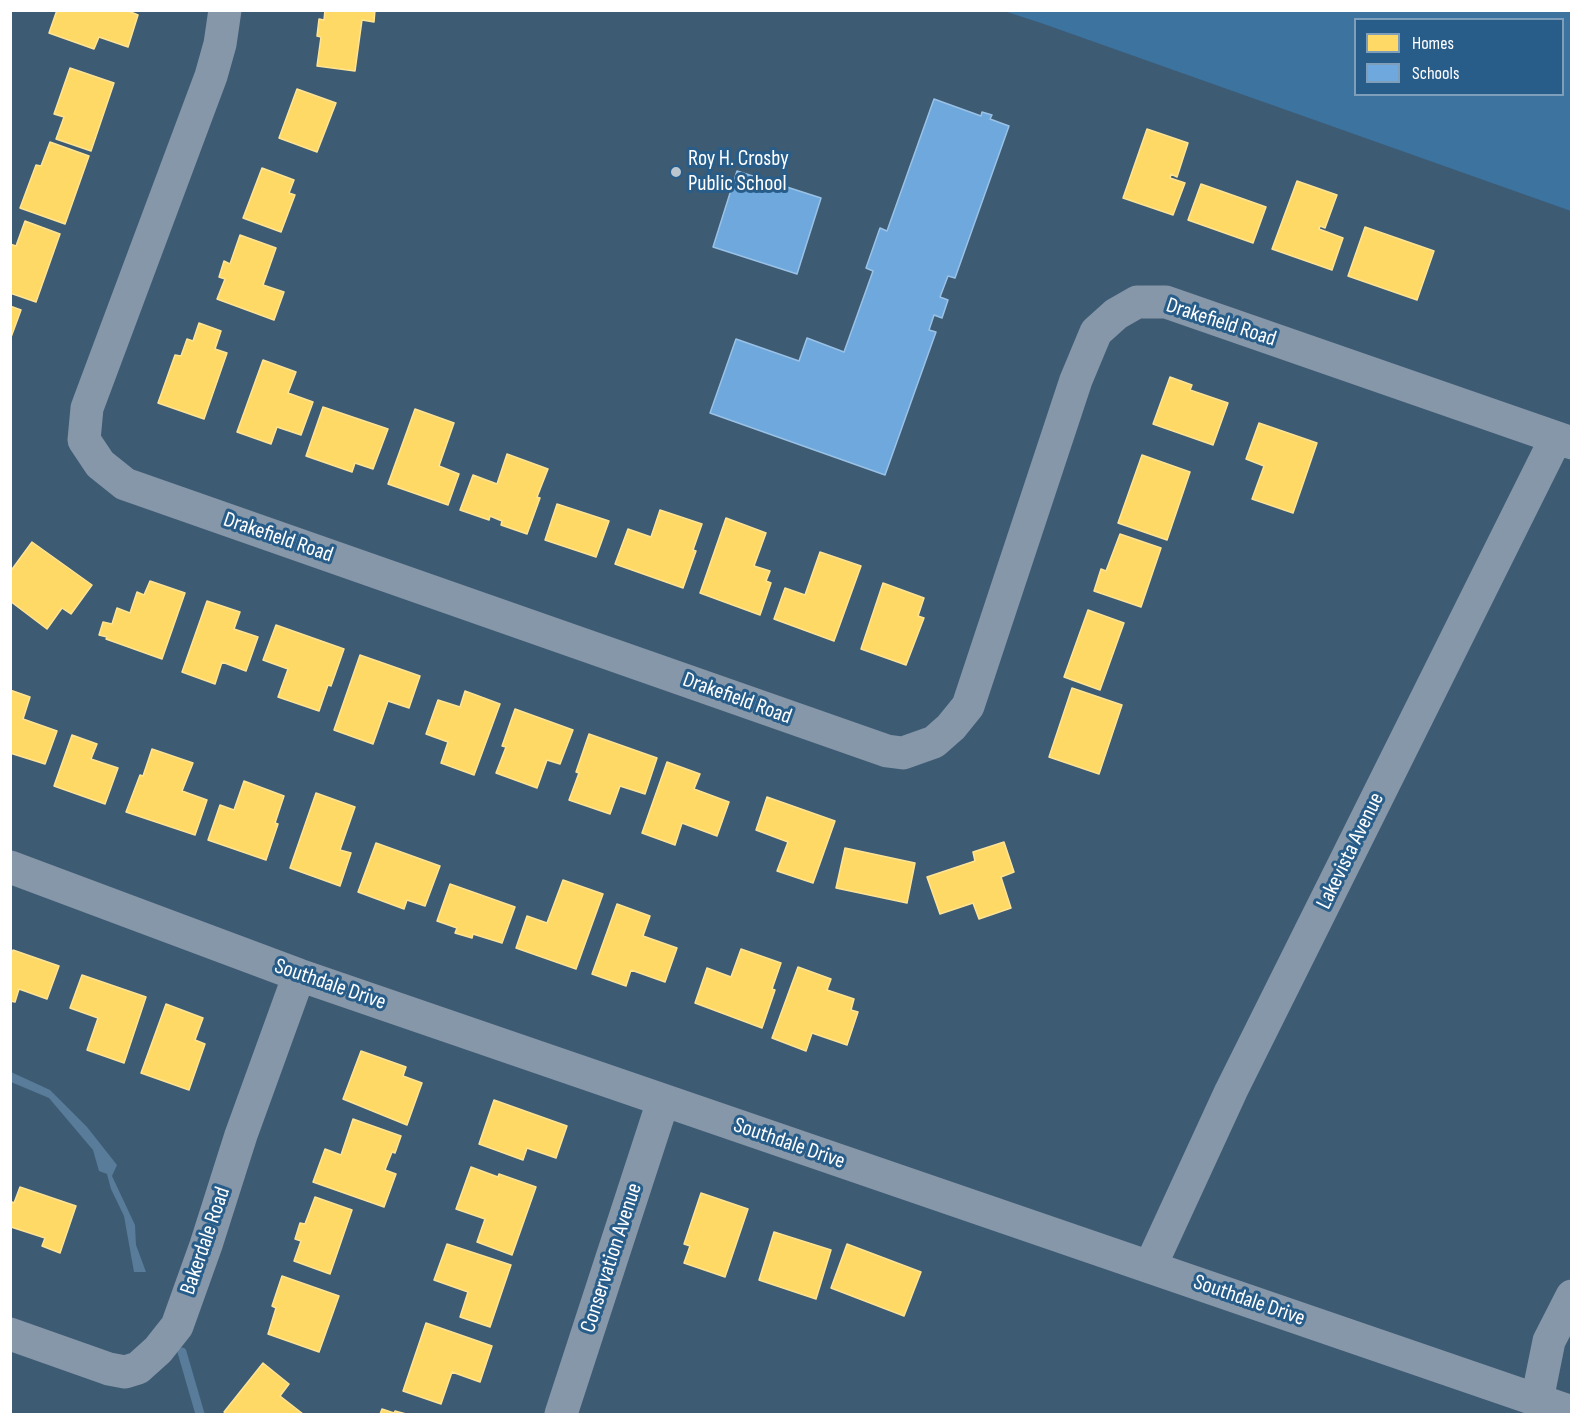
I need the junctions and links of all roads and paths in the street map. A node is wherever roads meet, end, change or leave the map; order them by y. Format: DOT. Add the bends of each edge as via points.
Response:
graph roads {
  1 [pos="225,10"];
  2 [pos="1564,440"];
  3 [pos="10,867"];
  4 [pos="299,975"];
  5 [pos="663,1101"];
  6 [pos="1150,1267"];
  7 [pos="1572,1296"];
  8 [pos="10,1334"];
  9 [pos="1537,1400"];
  10 [pos="1572,1412"];
  11 [pos="561,1414"];
  1 -- 2 [label="street, Drakefield Road" via="211,76 87,408 84,440 100,464 125,484 886,751 903,753 925,747 951,727 968,706 1076,380 1096,332 1137,302 1166,302"];
  2 -- 6 [label="street, Lakevista Avenue" via="1236,1080"];
  3 -- 4 [label="street, Southdale Drive"];
  4 -- 5 [label="street, Southdale Drive"];
  4 -- 8 [label="street, Bakerdale Road" via="177,1326 158,1350 138,1368 125,1372"];
  5 -- 6 [label="street, Southdale Drive"];
  5 -- 11 [label="street, Conservation Avenue"];
  6 -- 9 [label="street, Southdale Drive"];
  7 -- 9 [label="street" via="1549,1341"];
  9 -- 10 [label="street, Southdale Drive"];
}
